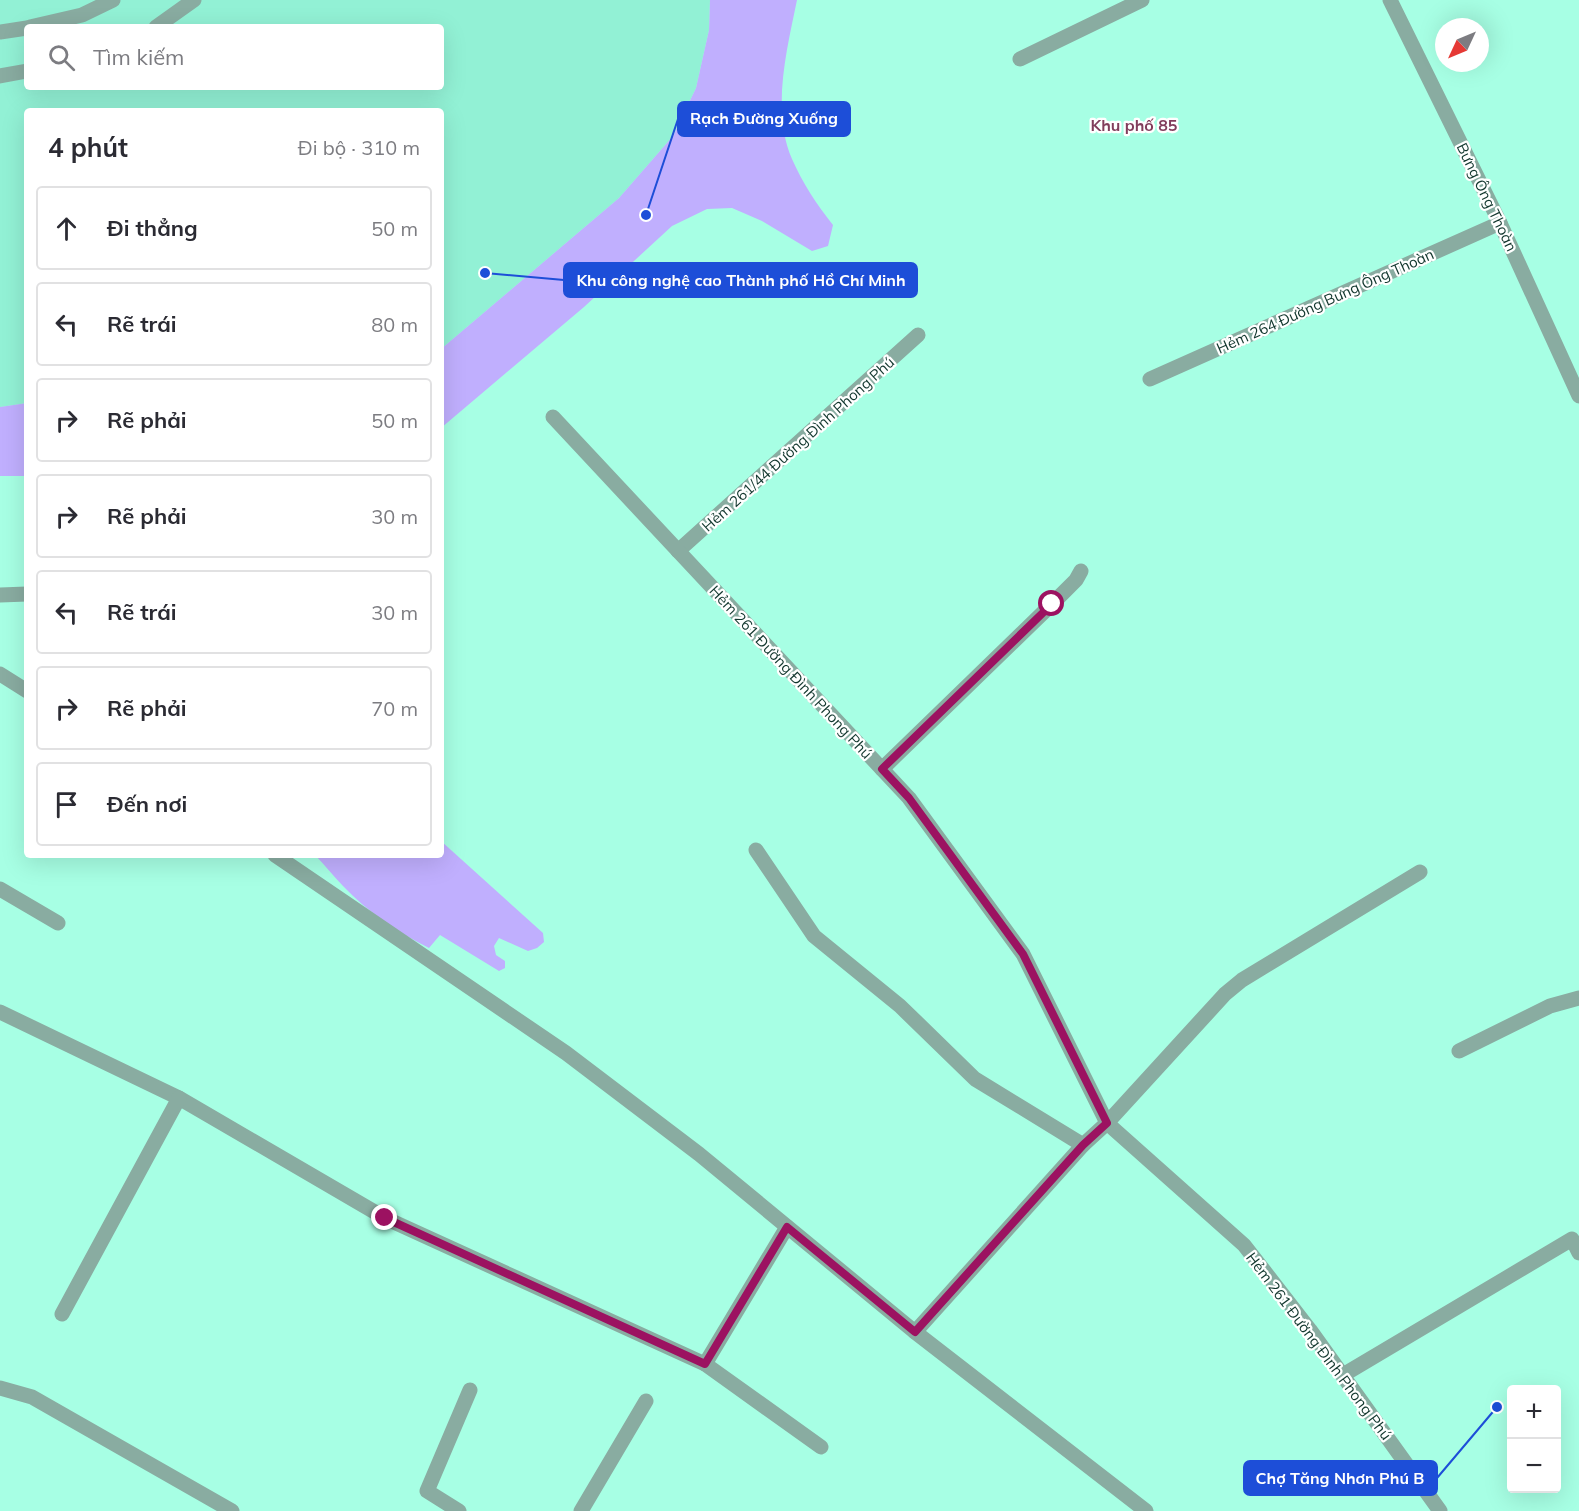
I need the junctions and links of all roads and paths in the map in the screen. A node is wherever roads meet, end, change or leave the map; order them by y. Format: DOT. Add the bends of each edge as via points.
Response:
graph roads {
  1 [pos="113,0"];
  2 [pos="194,0"];
  3 [pos="1142,0"];
  4 [pos="1390,0"];
  5 [pos="42,24"];
  6 [pos="160,24"];
  7 [pos="24,28"];
  8 [pos="0,32"];
  9 [pos="1020,59"];
  10 [pos="24,72"];
  11 [pos="0,76"];
  12 [pos="1500,223"];
  13 [pos="918,335"];
  14 [pos="1150,379"];
  15 [pos="1579,396"];
  16 [pos="553,417"];
  17 [pos="678,552"];
  18 [pos="1082,571"];
  19 [pos="24,594"];
  20 [pos="0,595"];
  21 [pos="0,674"];
  22 [pos="24,689"];
  23 [pos="882,769"];
  24 [pos="756,850"];
  25 [pos="279,858"];
  26 [pos="1420,872"];
  27 [pos="0,890"];
  28 [pos="58,922"];
  29 [pos="1579,998"];
  30 [pos="0,1012"];
  31 [pos="1458,1051"];
  32 [pos="179,1098"];
  33 [pos="1107,1123"];
  34 [pos="1083,1145"];
  35 [pos="787,1227"];
  36 [pos="1579,1253"];
  37 [pos="62,1314"];
  38 [pos="915,1332"];
  39 [pos="705,1364"];
  40 [pos="1342,1375"];
  41 [pos="0,1388"];
  42 [pos="470,1390"];
  43 [pos="646,1401"];
  44 [pos="821,1447"];
  45 [pos="232,1511"];
  46 [pos="459,1511"];
  47 [pos="581,1511"];
  48 [pos="1146,1511"];
  49 [pos="1440,1511"];
  1 -- 5 [label="street" via="82,15"];
  2 -- 6 [label="street"];
  3 -- 9 [label="street"];
  4 -- 12 [label="street, Bưng Ông Thoàn"];
  7 -- 8 [label="street"];
  10 -- 11 [label="street"];
  12 -- 14 [label="street, Hẻm 264 Đường Bưng Ông Thoàn"];
  12 -- 15 [label="street, Bưng Ông Thoàn"];
  13 -- 17 [label="street, Hẻm 261/44 Đường Đình Phong Phú"];
  16 -- 17 [label="street, Hẻm 261 Đường Đình Phong Phú"];
  17 -- 23 [label="street, Hẻm 261 Đường Đình Phong Phú"];
  18 -- 23 [label="street"];
  19 -- 20 [label="street"];
  21 -- 22 [label="street"];
  23 -- 33 [label="street, Hẻm 261 Đường Đình Phong Phú" via="909,798 1023,954"];
  24 -- 34 [label="street" via="814,936 900,1006 975,1079"];
  25 -- 35 [label="street" via="566,1053"];
  26 -- 33 [label="street" via="1242,980"];
  27 -- 28 [label="street"];
  29 -- 31 [label="street" via="1550,1006"];
  30 -- 32 [label="street"];
  32 -- 37 [label="street"];
  32 -- 39 [label="street" via="385,1218"];
  33 -- 34 [label="street"];
  33 -- 40 [label="street, Hẻm 261 Đường Đình Phong Phú" via="1244,1245"];
  34 -- 38 [label="street"];
  35 -- 38 [label="street"];
  35 -- 39 [label="street"];
  36 -- 40 [label="street" via="1572,1239"];
  38 -- 48 [label="street"];
  39 -- 44 [label="street"];
  40 -- 49 [label="street, Hẻm 261 Đường Đình Phong Phú"];
  41 -- 45 [label="street" via="32,1397"];
  42 -- 46 [label="street" via="427,1491"];
  43 -- 47 [label="street"];
}
